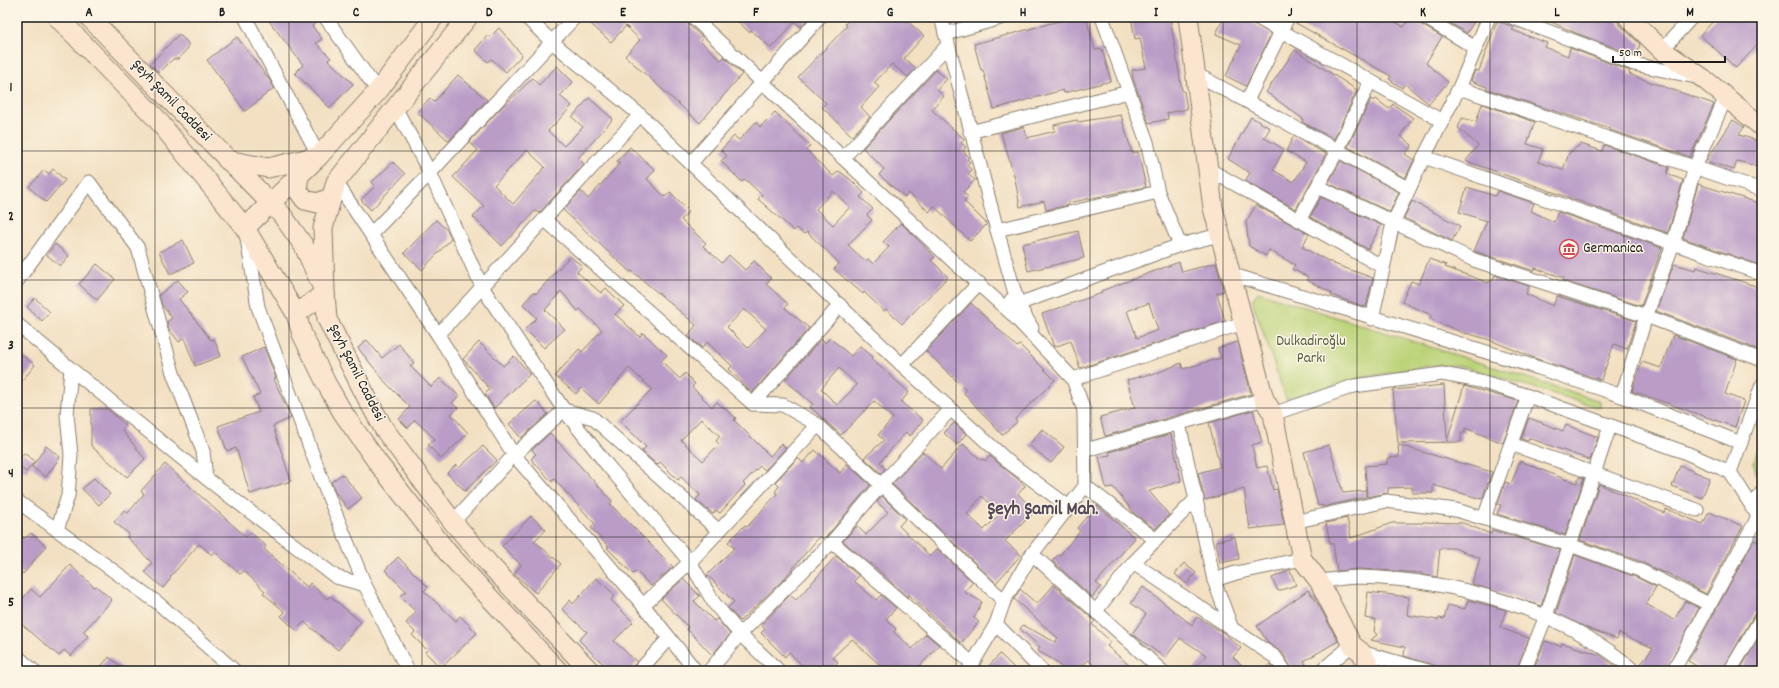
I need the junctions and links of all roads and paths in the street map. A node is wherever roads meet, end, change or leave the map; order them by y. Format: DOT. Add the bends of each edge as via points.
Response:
graph roads {
  1 [pos="57,17"];
  2 [pos="90,17"];
  3 [pos="245,17"];
  4 [pos="325,17"];
  5 [pos="434,17"];
  6 [pos="468,17"];
  7 [pos="526,17"];
  8 [pos="574,17"];
  9 [pos="693,17"];
  10 [pos="820,17"];
  11 [pos="941,17"];
  12 [pos="1004,17"];
  13 [pos="1102,17"];
  14 [pos="1188,17"];
  15 [pos="1256,17"];
  16 [pos="1288,17"];
  17 [pos="1424,17"];
  18 [pos="1489,17"];
  19 [pos="1511,17"];
  20 [pos="1628,17"];
  21 [pos="1692,17"];
  22 [pos="1282,32"];
  23 [pos="947,40"];
  24 [pos="552,42"];
  25 [pos="1474,47"];
  26 [pos="1662,50"];
  27 [pos="1196,74"];
  28 [pos="1704,79"];
  29 [pos="761,82"];
  30 [pos="1370,82"];
  31 [pos="1458,88"];
  32 [pos="378,91"];
  33 [pos="1129,92"];
  34 [pos="1726,97"];
  35 [pos="1247,101"];
  36 [pos="396,109"];
  37 [pos="640,115"];
  38 [pos="1442,121"];
  39 [pos="1762,127"];
  40 [pos="970,132"];
  41 [pos="1337,151"];
  42 [pos="319,156"];
  43 [pos="1424,157"];
  44 [pos="843,158"];
  45 [pos="227,160"];
  46 [pos="692,164"];
  47 [pos="1695,167"];
  48 [pos="1208,169"];
  49 [pos="430,173"];
  50 [pos="299,176"];
  51 [pos="1318,187"];
  52 [pos="334,189"];
  53 [pos="1409,189"];
  54 [pos="1762,190"];
  55 [pos="1158,192"];
  56 [pos="271,203"];
  57 [pos="544,219"];
  58 [pos="1299,220"];
  59 [pos="1393,223"];
  60 [pos="246,228"];
  61 [pos="997,230"];
  62 [pos="371,234"];
  63 [pos="1219,236"];
  64 [pos="1673,244"];
  65 [pos="1180,245"];
  66 [pos="1383,267"];
  67 [pos="1230,274"];
  68 [pos="1762,274"];
  69 [pos="17,281"];
  70 [pos="979,283"];
  71 [pos="482,287"];
  72 [pos="325,293"];
  73 [pos="1018,304"];
  74 [pos="840,305"];
  75 [pos="296,314"];
  76 [pos="1646,316"];
  77 [pos="1372,319"];
  78 [pos="1243,323"];
  79 [pos="17,324"];
  80 [pos="438,335"];
  81 [pos="1040,342"];
  82 [pos="1762,360"];
  83 [pos="902,365"];
  84 [pos="71,369"];
  85 [pos="1073,379"];
  86 [pos="1762,385"];
  87 [pos="1528,396"];
  88 [pos="1622,396"];
  89 [pos="753,404"];
  90 [pos="1269,406"];
  91 [pos="951,409"];
  92 [pos="564,410"];
  93 [pos="1179,424"];
  94 [pos="818,425"];
  95 [pos="1610,426"];
  96 [pos="1741,443"];
  97 [pos="1511,444"];
  98 [pos="1086,450"];
  99 [pos="514,455"];
  100 [pos="1730,472"];
  101 [pos="1594,473"];
  102 [pos="206,478"];
  103 [pos="882,484"];
  104 [pos="1085,486"];
  105 [pos="1762,492"];
  106 [pos="1197,498"];
  107 [pos="17,501"];
  108 [pos="1069,507"];
  109 [pos="1697,510"];
  110 [pos="1757,516"];
  111 [pos="1484,518"];
  112 [pos="453,522"];
  113 [pos="1294,522"];
  114 [pos="57,530"];
  115 [pos="719,531"];
  116 [pos="1156,540"];
  117 [pos="832,542"];
  118 [pos="1570,545"];
  119 [pos="1032,554"];
  120 [pos="1302,559"];
  121 [pos="690,562"];
  122 [pos="1133,563"];
  123 [pos="1214,580"];
  124 [pos="1320,581"];
  125 [pos="365,585"];
  126 [pos="1004,601"];
  127 [pos="1709,604"];
  128 [pos="643,605"];
  129 [pos="1096,611"];
  130 [pos="1546,616"];
  131 [pos="1762,617"];
  132 [pos="996,624"];
  133 [pos="1232,629"];
  134 [pos="740,634"];
  135 [pos="669,638"];
  136 [pos="1356,648"];
  137 [pos="17,656"];
  138 [pos="970,667"];
  139 [pos="34,671"];
  140 [pos="235,671"];
  141 [pos="408,671"];
  142 [pos="558,671"];
  143 [pos="590,671"];
  144 [pos="639,671"];
  145 [pos="696,671"];
  146 [pos="709,671"];
  147 [pos="779,671"];
  148 [pos="1042,671"];
  149 [pos="1162,671"];
  150 [pos="1285,671"];
  151 [pos="1321,671"];
  152 [pos="1372,671"];
  153 [pos="1428,671"];
  154 [pos="1524,671"];
  155 [pos="1634,671"];
  156 [pos="1673,671"];
  157 [pos="1730,671"];
  1 -- 60 [label="main road, Şeyh Şamil Caddesi" via="156,118"];
  2 -- 45 [label="main road, Şeyh Şamil Caddesi"];
  3 -- 42 [label="street"];
  4 -- 32 [label="street"];
  5 -- 32 [label="main road"];
  6 -- 36 [label="main road"];
  7 -- 24 [label="street"];
  8 -- 24 [label="street"];
  9 -- 29 [label="street"];
  10 -- 29 [label="street"];
  11 -- 23 [label="street"];
  12 -- 23 [label="street"];
  13 -- 33 [label="street"];
  14 -- 27 [label="main road"];
  15 -- 22 [label="street"];
  16 -- 22 [label="street"];
  17 -- 25 [label="street"];
  18 -- 25 [label="street"];
  19 -- 28 [label="street" via="1634,64"];
  20 -- 26 [label="main road"];
  21 -- 26 [label="street"];
  22 -- 30 [label="street"];
  22 -- 35 [label="street"];
  23 -- 40 [label="street"];
  23 -- 44 [label="street"];
  24 -- 37 [label="street"];
  24 -- 49 [label="street"];
  25 -- 31 [label="street"];
  26 -- 28 [label="main road"];
  27 -- 35 [label="street"];
  27 -- 48 [label="main road"];
  28 -- 34 [label="main road"];
  29 -- 44 [label="street"];
  29 -- 46 [label="street"];
  30 -- 38 [label="street"];
  30 -- 41 [label="street"];
  31 -- 38 [label="street"];
  31 -- 47 [label="street"];
  32 -- 42 [label="main road"];
  33 -- 40 [label="street"];
  33 -- 55 [label="street" via="1147,142"];
  34 -- 39 [label="main road"];
  34 -- 47 [label="street"];
  35 -- 41 [label="street"];
  36 -- 49 [label="street"];
  36 -- 52 [label="main road"];
  37 -- 46 [label="street"];
  37 -- 57 [label="street"];
  38 -- 43 [label="street"];
  40 -- 61 [label="street"];
  41 -- 51 [label="street"];
  41 -- 53 [label="street"];
  42 -- 45 [label="main road" via="268,168"];
  42 -- 50 [label="main road"];
  43 -- 53 [label="street"];
  43 -- 64 [label="street"];
  44 -- 70 [label="street"];
  45 -- 56 [label="main road, Şeyh Şamil Caddesi"];
  46 -- 74 [label="street"];
  47 -- 54 [label="street"];
  47 -- 64 [label="street"];
  48 -- 58 [label="street"];
  48 -- 63 [label="main road"];
  49 -- 62 [label="street"];
  49 -- 71 [label="street"];
  50 -- 52 [label="main road" via="297,190 305,200 318,203"];
  50 -- 56 [label="main road"];
  51 -- 58 [label="street"];
  51 -- 59 [label="street"];
  52 -- 62 [label="street"];
  52 -- 72 [label="main road" via="324,228"];
  53 -- 59 [label="street"];
  55 -- 61 [label="street"];
  55 -- 65 [label="street"];
  56 -- 60 [label="main road"];
  56 -- 72 [label="main road, Şeyh Şamil Caddesi" via="304,246"];
  57 -- 71 [label="street"];
  57 -- 89 [label="street"];
  58 -- 66 [label="street"];
  59 -- 66 [label="street"];
  59 -- 76 [label="street" via="1474,260"];
  60 -- 75 [label="main road, Şeyh Şamil Caddesi"];
  60 -- 125 [label="street" via="258,307"];
  61 -- 73 [label="street"];
  62 -- 80 [label="street"];
  63 -- 65 [label="street"];
  63 -- 67 [label="main road"];
  64 -- 68 [label="street"];
  64 -- 76 [label="street"];
  65 -- 73 [label="street"];
  66 -- 77 [label="street"];
  67 -- 77 [label="street"];
  67 -- 78 [label="main road"];
  69 -- 102 [label="street" via="89,182 138,248 174,373 203,451"];
  70 -- 73 [label="street"];
  70 -- 81 [label="street"];
  70 -- 83 [label="street"];
  71 -- 80 [label="street"];
  71 -- 92 [label="street"];
  72 -- 75 [label="main road"];
  72 -- 112 [label="main road, Şeyh Şamil Caddesi" via="327,319 369,402 400,452"];
  73 -- 81 [label="street"];
  74 -- 83 [label="street"];
  74 -- 89 [label="street"];
  75 -- 142 [label="main road, Şeyh Şamil Caddesi" via="302,334 326,383 343,413 378,463 448,553"];
  76 -- 82 [label="street"];
  76 -- 88 [label="street"];
  77 -- 88 [label="street" via="1539,368"];
  78 -- 85 [label="street"];
  78 -- 90 [label="main road"];
  79 -- 84 [label="street"];
  80 -- 99 [label="street"];
  81 -- 85 [label="street"];
  83 -- 91 [label="street"];
  84 -- 102 [label="street"];
  84 -- 114 [label="street" via="67,415 70,455 68,496"];
  85 -- 98 [label="street" via="1084,411"];
  86 -- 96 [label="street"];
  87 -- 90 [label="street" via="1480,381 1442,374 1354,386"];
  87 -- 95 [label="street"];
  87 -- 97 [label="street"];
  88 -- 96 [label="street"];
  89 -- 94 [label="street" via="783,405"];
  90 -- 93 [label="street"];
  90 -- 113 [label="main road"];
  91 -- 103 [label="street"];
  91 -- 108 [label="street" via="1010,463"];
  92 -- 99 [label="street"];
  92 -- 115 [label="street" via="593,418"];
  92 -- 121 [label="street"];
  93 -- 98 [label="street"];
  93 -- 106 [label="street"];
  94 -- 103 [label="street"];
  94 -- 115 [label="street"];
  95 -- 100 [label="street" via="1684,452"];
  95 -- 101 [label="street"];
  96 -- 100 [label="street"];
  97 -- 101 [label="street"];
  97 -- 111 [label="street"];
  98 -- 104 [label="street"];
  99 -- 112 [label="street"];
  99 -- 128 [label="street"];
  100 -- 110 [label="street"];
  101 -- 109 [label="street"];
  101 -- 118 [label="street"];
  102 -- 125 [label="street" via="336,577"];
  103 -- 117 [label="street"];
  103 -- 126 [label="street"];
  104 -- 108 [label="street"];
  104 -- 116 [label="street"];
  105 -- 110 [label="street"];
  106 -- 116 [label="street"];
  106 -- 123 [label="street"];
  107 -- 114 [label="street"];
  108 -- 119 [label="street"];
  110 -- 127 [label="street"];
  111 -- 113 [label="street" via="1456,510 1386,502"];
  111 -- 118 [label="street"];
  112 -- 143 [label="main road, Şeyh Şamil Caddesi"];
  113 -- 120 [label="main road"];
  114 -- 140 [label="street" via="158,603"];
  115 -- 121 [label="street"];
  116 -- 122 [label="street"];
  117 -- 134 [label="street"];
  117 -- 138 [label="street"];
  118 -- 127 [label="street" via="1639,570"];
  118 -- 130 [label="street"];
  119 -- 126 [label="street"];
  119 -- 129 [label="street"];
  120 -- 123 [label="street"];
  120 -- 124 [label="main road"];
  121 -- 128 [label="street"];
  121 -- 134 [label="street" via="714,604"];
  122 -- 129 [label="street"];
  122 -- 133 [label="street"];
  123 -- 133 [label="street"];
  124 -- 130 [label="street" via="1358,577 1412,580 1483,595"];
  124 -- 136 [label="main road"];
  125 -- 141 [label="street"];
  126 -- 132 [label="street"];
  127 -- 156 [label="street"];
  128 -- 135 [label="street"];
  129 -- 149 [label="street"];
  130 -- 154 [label="street"];
  130 -- 155 [label="street" via="1601,645"];
  131 -- 157 [label="street"];
  132 -- 138 [label="street"];
  132 -- 148 [label="street"];
  133 -- 150 [label="street" via="1276,657"];
  134 -- 146 [label="street"];
  134 -- 147 [label="street"];
  135 -- 144 [label="street"];
  135 -- 145 [label="street"];
  136 -- 151 [label="street"];
  136 -- 152 [label="main road"];
  136 -- 153 [label="street"];
  137 -- 139 [label="street"];
}
